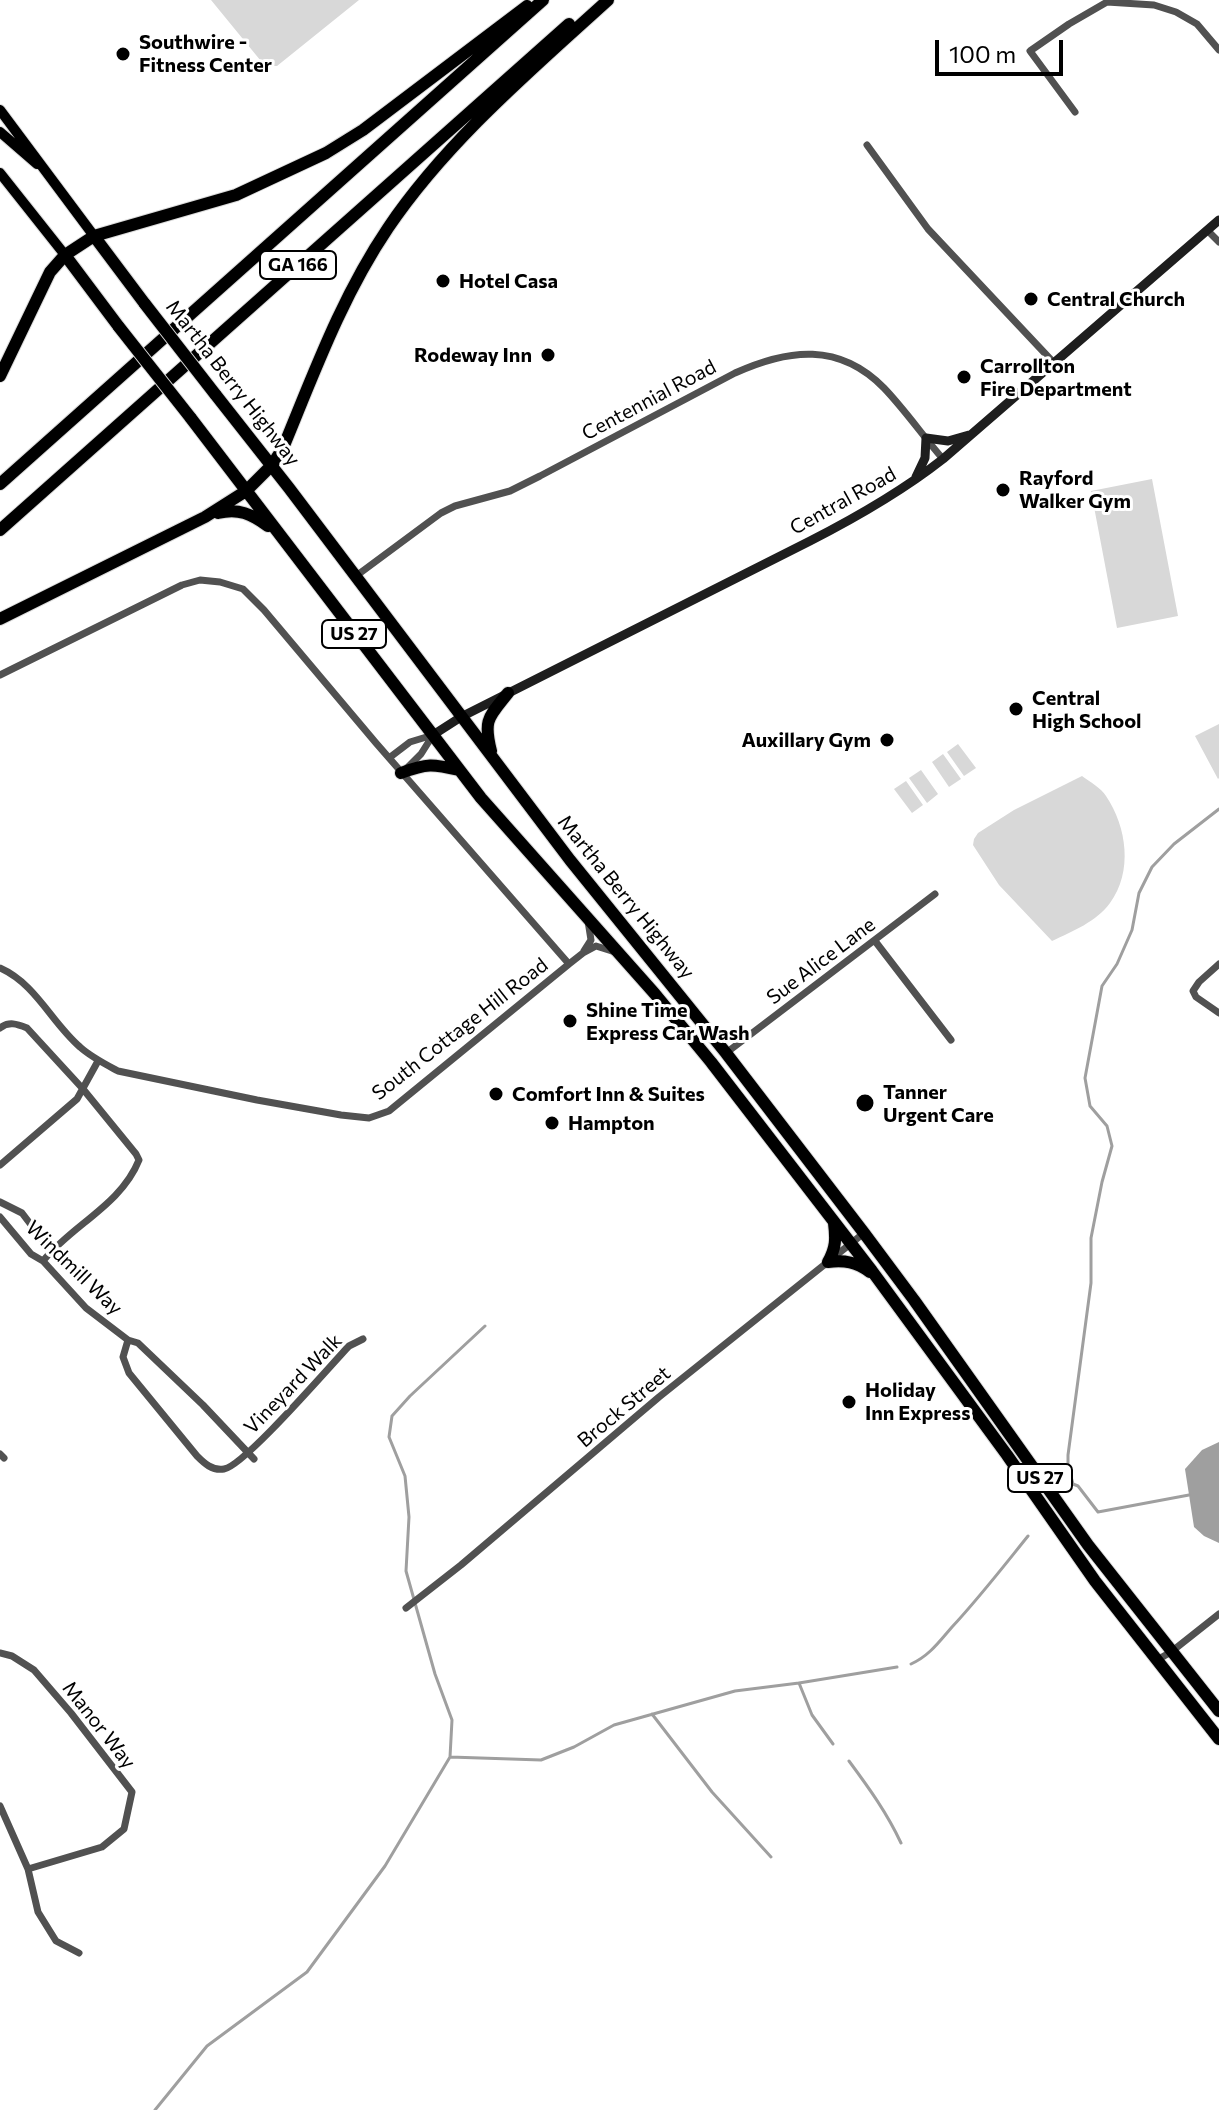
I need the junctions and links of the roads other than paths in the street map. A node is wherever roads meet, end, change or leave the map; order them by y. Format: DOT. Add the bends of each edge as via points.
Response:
graph roads {
  1 [pos="536,0"];
  2 [pos="543,0"];
  3 [pos="596,0"];
  4 [pos="608,0"];
  5 [pos="1219,50"];
  6 [pos="0,110"];
  7 [pos="1075,112"];
  8 [pos="0,132"];
  9 [pos="867,145"];
  10 [pos="0,173"];
  11 [pos="48,173"];
  12 [pos="1219,220"];
  13 [pos="1207,230"];
  14 [pos="94,236"];
  15 [pos="1219,242"];
  16 [pos="65,255"];
  17 [pos="1054,363"];
  18 [pos="0,376"];
  19 [pos="974,433"];
  20 [pos="926,438"];
  21 [pos="943,459"];
  22 [pos="272,465"];
  23 [pos="915,480"];
  24 [pos="0,484"];
  25 [pos="246,491"];
  26 [pos="205,517"];
  27 [pos="0,530"];
  28 [pos="277,532"];
  29 [pos="356,576"];
  30 [pos="0,619"];
  31 [pos="0,675"];
  32 [pos="508,693"];
  33 [pos="461,717"];
  34 [pos="433,735"];
  35 [pos="389,758"];
  36 [pos="493,758"];
  37 [pos="459,770"];
  38 [pos="401,773"];
  39 [pos="935,894"];
  40 [pos="588,918"];
  41 [pos="875,941"];
  42 [pos="583,953"];
  43 [pos="620,954"];
  44 [pos="569,964"];
  45 [pos="1219,964"];
  46 [pos="0,968"];
  47 [pos="1219,1013"];
  48 [pos="0,1028"];
  49 [pos="951,1040"];
  50 [pos="726,1053"];
  51 [pos="98,1061"];
  52 [pos="711,1062"];
  53 [pos="83,1089"];
  54 [pos="0,1165"];
  55 [pos="0,1202"];
  56 [pos="0,1217"];
  57 [pos="833,1219"];
  58 [pos="864,1233"];
  59 [pos="851,1243"];
  60 [pos="51,1251"];
  61 [pos="43,1261"];
  62 [pos="828,1262"];
  63 [pos="875,1275"];
  64 [pos="363,1339"];
  65 [pos="128,1340"];
  66 [pos="251,1456"];
  67 [pos="406,1608"];
  68 [pos="1219,1614"];
  69 [pos="1171,1652"];
  70 [pos="0,1653"];
  71 [pos="1156,1661"];
  72 [pos="1219,1711"];
  73 [pos="1219,1739"];
  74 [pos="0,1806"];
  75 [pos="28,1869"];
  76 [pos="79,1953"];
  1 -- 14 [label="highway" via="363,130 317,158 236,195"];
  2 -- 24 [label="highway, GA 166"];
  3 -- 27 [label="highway, GA 166"];
  4 -- 22 [label="highway" via="461,140 389,226 341,308"];
  5 -- 7 [label="street" via="1197,24 1176,12 1107,2 1030,51"];
  6 -- 11 [label="main road, Martha Berry Highway / US 27"];
  8 -- 11 [label="main road"];
  9 -- 17 [label="street" via="928,229"];
  10 -- 16 [label="main road, Martha Berry Highway / US 27"];
  11 -- 14 [label="main road, Martha Berry Highway / US 27"];
  12 -- 13 [label="street, Central Road"];
  13 -- 15 [label="street"];
  13 -- 17 [label="street, Central Road"];
  14 -- 16 [label="highway"];
  14 -- 22 [label="highway, Martha Berry Highway / US 27, bridge"];
  16 -- 18 [label="highway" via="50,272"];
  16 -- 25 [label="highway, Martha Berry Highway / US 27, bridge"];
  17 -- 19 [label="street, Central Road"];
  19 -- 20 [label="street" via="948,441"];
  19 -- 21 [label="street, Central Road"];
  20 -- 21 [label="street, Centennial Road"];
  20 -- 23 [label="street" via="925,458"];
  20 -- 29 [label="street, Centennial Road" via="883,387 858,368 805,353 771,358 510,491 441,513"];
  21 -- 23 [label="street, Central Road"];
  22 -- 25 [label="highway"];
  22 -- 29 [label="highway, Martha Berry Highway / US 27"];
  23 -- 32 [label="street, Central Road" via="863,513"];
  25 -- 26 [label="highway"];
  25 -- 28 [label="highway, Martha Berry Highway / US 27"];
  26 -- 28 [label="highway" via="244,512"];
  26 -- 30 [label="highway"];
  28 -- 34 [label="highway, Martha Berry Highway / US 27"];
  29 -- 33 [label="highway, Martha Berry Highway / US 27"];
  31 -- 35 [label="street, South Cottage Hill Road" via="182,585 220,582 243,589 264,610"];
  32 -- 33 [label="street, Central Road"];
  32 -- 36 [label="highway" via="487,725"];
  33 -- 34 [label="street, Central Road"];
  33 -- 36 [label="highway, Martha Berry Highway / US 27"];
  34 -- 35 [label="street, Central Road" via="410,742"];
  34 -- 37 [label="highway, Martha Berry Highway / US 27"];
  34 -- 38 [label="street, Central Road"];
  35 -- 38 [label="street, South Cottage Hill Road"];
  36 -- 50 [label="highway, Martha Berry Highway / US 27"];
  37 -- 38 [label="highway" via="436,764"];
  37 -- 40 [label="highway, Martha Berry Highway / US 27"];
  38 -- 44 [label="street, South Cottage Hill Road"];
  39 -- 41 [label="street, Sue Alice Lane"];
  40 -- 42 [label="street" via="591,940"];
  40 -- 43 [label="highway, Martha Berry Highway / US 27"];
  41 -- 49 [label="street"];
  41 -- 50 [label="street, Sue Alice Lane"];
  42 -- 43 [label="street" via="596,946"];
  42 -- 44 [label="street"];
  43 -- 52 [label="highway, Martha Berry Highway / US 27"];
  44 -- 51 [label="street, South Cottage Hill Road" via="389,1111 369,1118 142,1077"];
  45 -- 47 [label="street" via="1193,991"];
  46 -- 51 [label="street, South Cottage Hill Road" via="21,979 79,1047"];
  48 -- 53 [label="street" via="17,1023 27,1028"];
  50 -- 52 [label="highway"];
  50 -- 58 [label="highway, Martha Berry Highway / US 27"];
  51 -- 53 [label="street"];
  52 -- 57 [label="highway, Martha Berry Highway / US 27"];
  53 -- 54 [label="street"];
  53 -- 60 [label="street" via="139,1160 104,1208"];
  55 -- 60 [label="street, Windmill Way" via="22,1213"];
  56 -- 61 [label="street, Windmill Way"];
  57 -- 59 [label="highway, Martha Berry Highway / US 27"];
  57 -- 62 [label="highway" via="836,1241"];
  58 -- 59 [label="street, Brock Street"];
  58 -- 69 [label="highway, Martha Berry Highway / US 27"];
  59 -- 62 [label="street, Brock Street"];
  59 -- 63 [label="highway, Martha Berry Highway / US 27"];
  60 -- 61 [label="street"];
  61 -- 65 [label="street, Windmill Way" via="86,1308"];
  62 -- 63 [label="highway" via="852,1262"];
  62 -- 67 [label="street, Brock Street"];
  63 -- 71 [label="highway, Martha Berry Highway / US 27"];
  64 -- 66 [label="street, Vineyard Walk" via="349,1346"];
  65 -- 66 [label="street, Windmill Way" via="138,1343"];
  65 -- 66 [label="street, Windmill Way" via="123,1357 129,1373 205,1464 228,1469"];
  68 -- 69 [label="street"];
  69 -- 71 [label="street"];
  69 -- 72 [label="highway, Martha Berry Highway / US 27"];
  70 -- 75 [label="street, Manor Way" via="34,1670 132,1792 124,1829 102,1847"];
  71 -- 73 [label="highway, Martha Berry Highway / US 27"];
  74 -- 75 [label="street"];
  75 -- 76 [label="street" via="38,1912 56,1941"];
}
